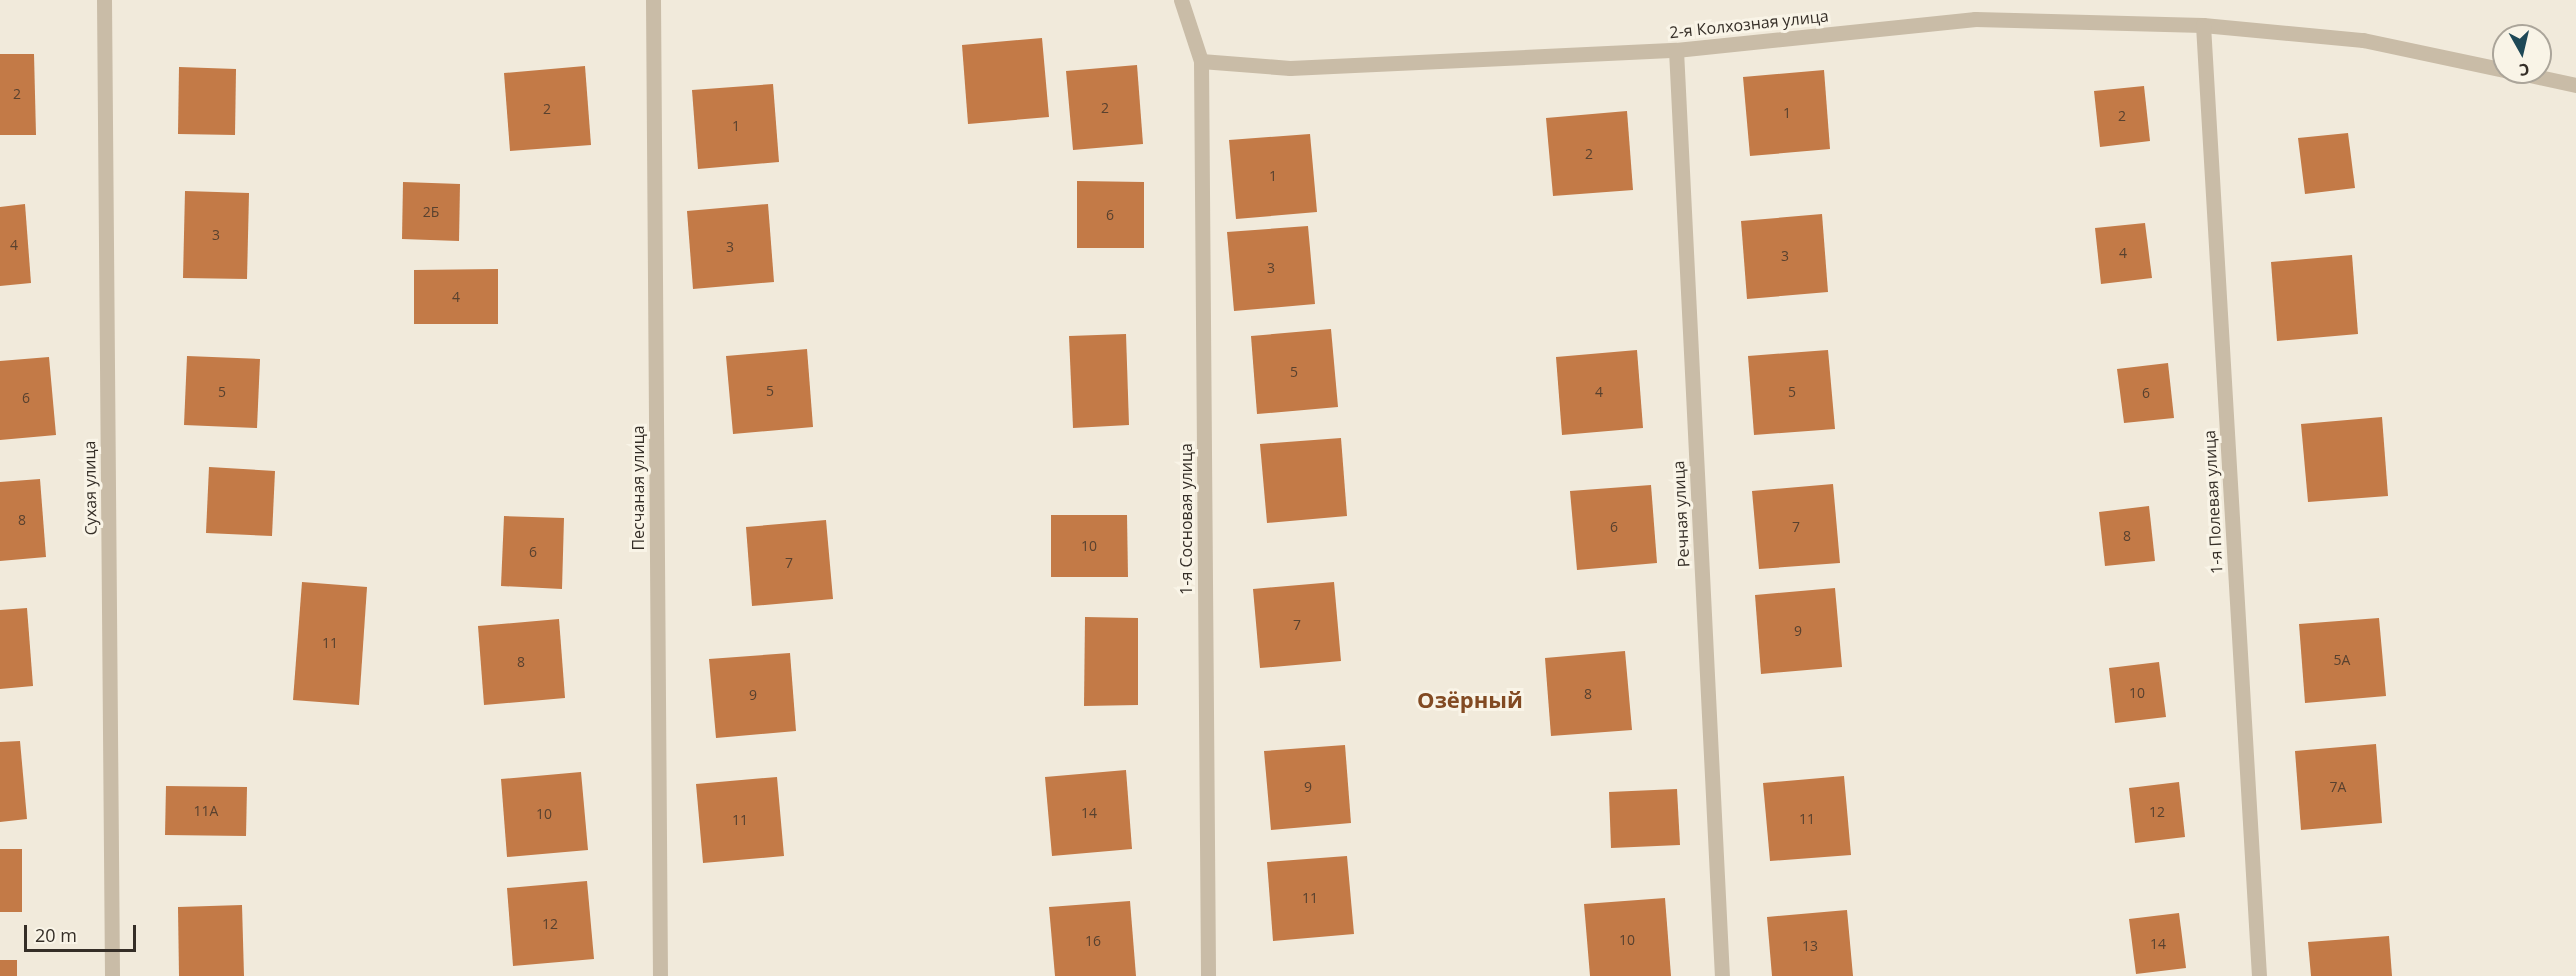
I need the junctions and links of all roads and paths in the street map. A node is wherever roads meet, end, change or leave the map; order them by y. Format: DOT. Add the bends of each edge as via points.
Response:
graph roads {
  1 [pos="104,0"];
  2 [pos="653,0"];
  3 [pos="1181,0"];
  4 [pos="2203,25"];
  5 [pos="1676,50"];
  6 [pos="1201,61"];
  7 [pos="2492,67"];
  8 [pos="2552,80"];
  9 [pos="2576,85"];
  10 [pos="112,976"];
  11 [pos="660,976"];
  12 [pos="1208,976"];
  13 [pos="1722,976"];
  14 [pos="2259,976"];
  1 -- 10 [label="street, Сухая улица"];
  2 -- 11 [label="street, Песчаная улица"];
  3 -- 6 [label="street"];
  4 -- 5 [label="street, 2-я Колхозная улица" via="1975,20"];
  4 -- 7 [label="street, 2-я Колхозная улица" via="2363,40"];
  4 -- 14 [label="street, 1-я Полевая улица"];
  5 -- 6 [label="street, 2-я Колхозная улица" via="1290,68"];
  5 -- 13 [label="street, Речная улица"];
  6 -- 12 [label="street, 1-я Сосновая улица"];
  8 -- 9 [label="street"];
}
